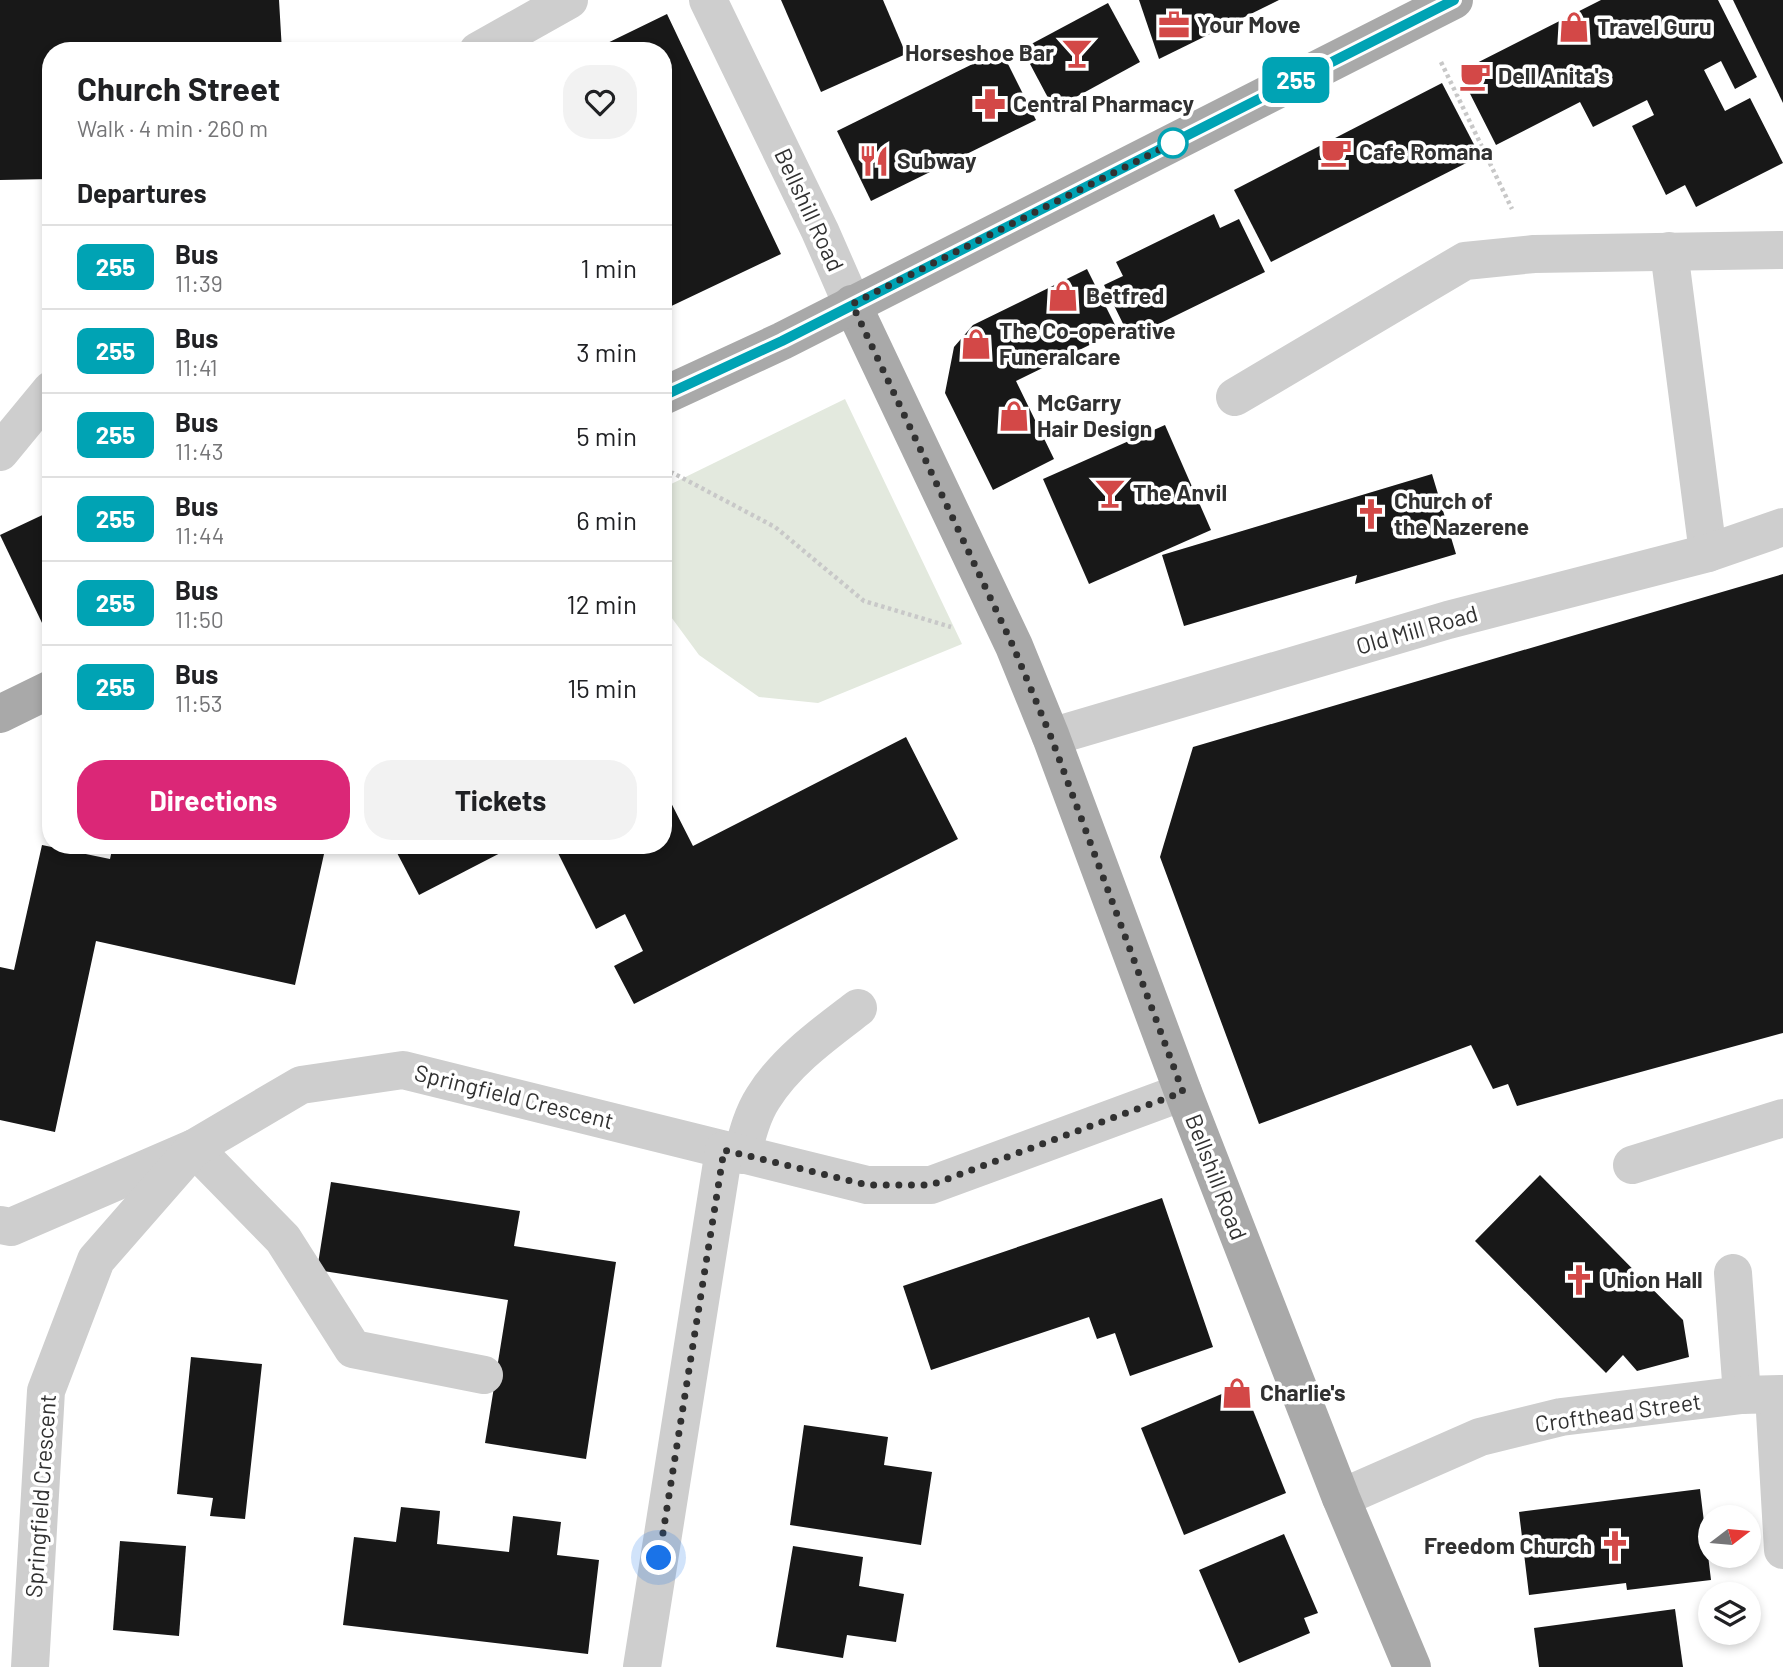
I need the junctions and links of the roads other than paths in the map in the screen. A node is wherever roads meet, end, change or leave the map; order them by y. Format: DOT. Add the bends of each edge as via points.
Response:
graph roads {
  1 [pos="708,0"];
  2 [pos="1454,0"];
  3 [pos="552,5"];
  4 [pos="492,42"];
  5 [pos="1783,250"];
  6 [pos="1669,251"];
  7 [pos="852,304"];
  8 [pos="672,392"];
  9 [pos="1236,397"];
  10 [pos="42,401"];
  11 [pos="0,452"];
  12 [pos="1783,527"];
  13 [pos="1708,553"];
  14 [pos="42,693"];
  15 [pos="0,714"];
  16 [pos="1051,737"];
  17 [pos="858,1008"];
  18 [pos="1183,1092"];
  19 [pos="1783,1118"];
  20 [pos="194,1148"];
  21 [pos="733,1152"];
  22 [pos="1632,1166"];
  23 [pos="0,1225"];
  24 [pos="1733,1273"];
  25 [pos="484,1376"];
  26 [pos="1766,1395"];
  27 [pos="1341,1498"];
  28 [pos="1783,1550"];
  29 [pos="30,1667"];
  30 [pos="642,1667"];
  31 [pos="1412,1667"];
  1 -- 7 [label="street, Bellshill Road"];
  2 -- 7 [label="main road"];
  3 -- 4 [label="street"];
  5 -- 6 [label="street"];
  6 -- 9 [label="street" via="1534,254 1465,261"];
  6 -- 13 [label="street"];
  7 -- 8 [label="main road"];
  7 -- 16 [label="main road, Bellshill Road"];
  10 -- 11 [label="street"];
  12 -- 13 [label="street, Old Mill Road"];
  13 -- 16 [label="street, Old Mill Road" via="1448,620"];
  14 -- 15 [label="main road"];
  16 -- 18 [label="main road, Bellshill Road"];
  17 -- 21 [label="street" via="781,1074"];
  18 -- 21 [label="street, Springfield Crescent" via="931,1185 867,1185"];
  18 -- 27 [label="main road, Bellshill Road"];
  19 -- 22 [label="street"];
  20 -- 21 [label="street, Springfield Crescent" via="301,1085 403,1070"];
  20 -- 23 [label="street" via="11,1227"];
  20 -- 25 [label="street" via="283,1239 353,1349"];
  20 -- 29 [label="street, Springfield Crescent" via="96,1260 46,1391"];
  21 -- 30 [label="street"];
  24 -- 26 [label="street"];
  26 -- 27 [label="street, Crofthead Street" via="1561,1417 1480,1437"];
  26 -- 28 [label="street"];
  27 -- 31 [label="main road, Bellshill Road"];
}
